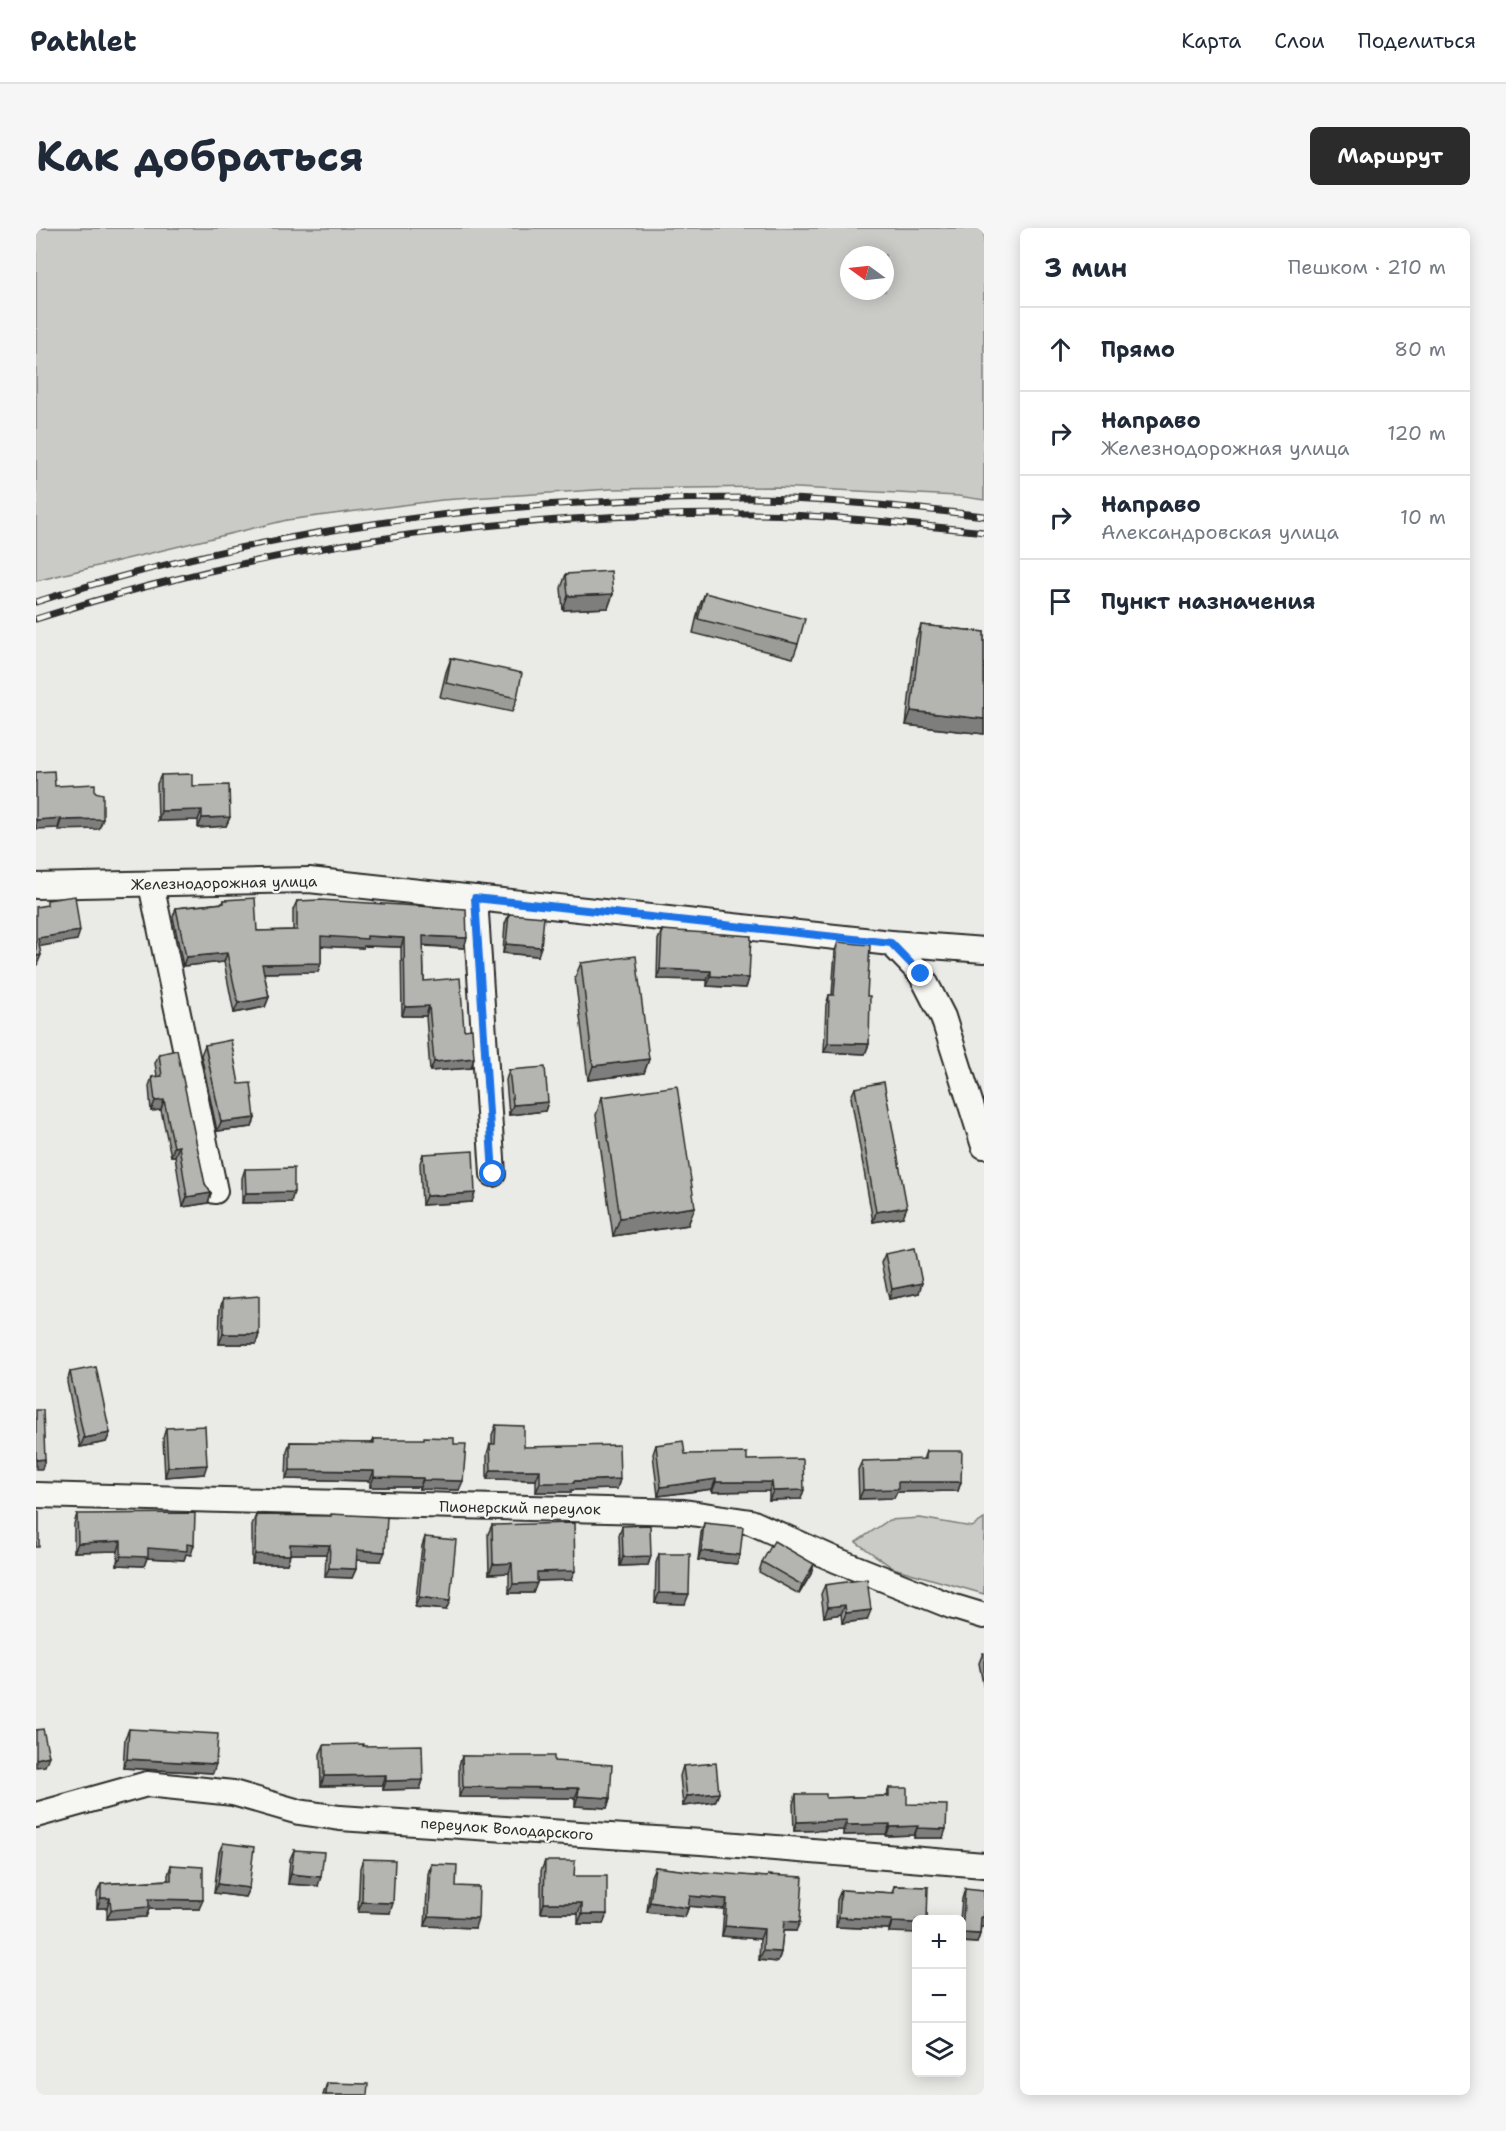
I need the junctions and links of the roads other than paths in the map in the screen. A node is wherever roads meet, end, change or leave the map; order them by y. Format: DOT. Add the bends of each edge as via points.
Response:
graph roads {
  1 [pos="151,884"];
  2 [pos="36,886"];
  3 [pos="475,898"];
  4 [pos="891,943"];
  5 [pos="984,950"];
  6 [pos="984,1146"];
  7 [pos="493,1174"];
  8 [pos="215,1191"];
  9 [pos="36,1495"];
  10 [pos="984,1616"];
  11 [pos="36,1815"];
  12 [pos="984,1865"];
  1 -- 2 [label="street, Железнодорожная улица"];
  1 -- 3 [label="street, Железнодорожная улица" via="309,880"];
  1 -- 8 [label="street"];
  3 -- 4 [label="street, Железнодорожная улица"];
  3 -- 7 [label="street"];
  4 -- 5 [label="street, Железнодорожная улица"];
  4 -- 6 [label="street" via="921,974 943,1017"];
  9 -- 10 [label="street, Пионерский переулок" via="684,1512 751,1522 836,1560"];
  11 -- 12 [label="street, переулок Володарского" via="147,1784 233,1793 299,1812 340,1818"];
}
